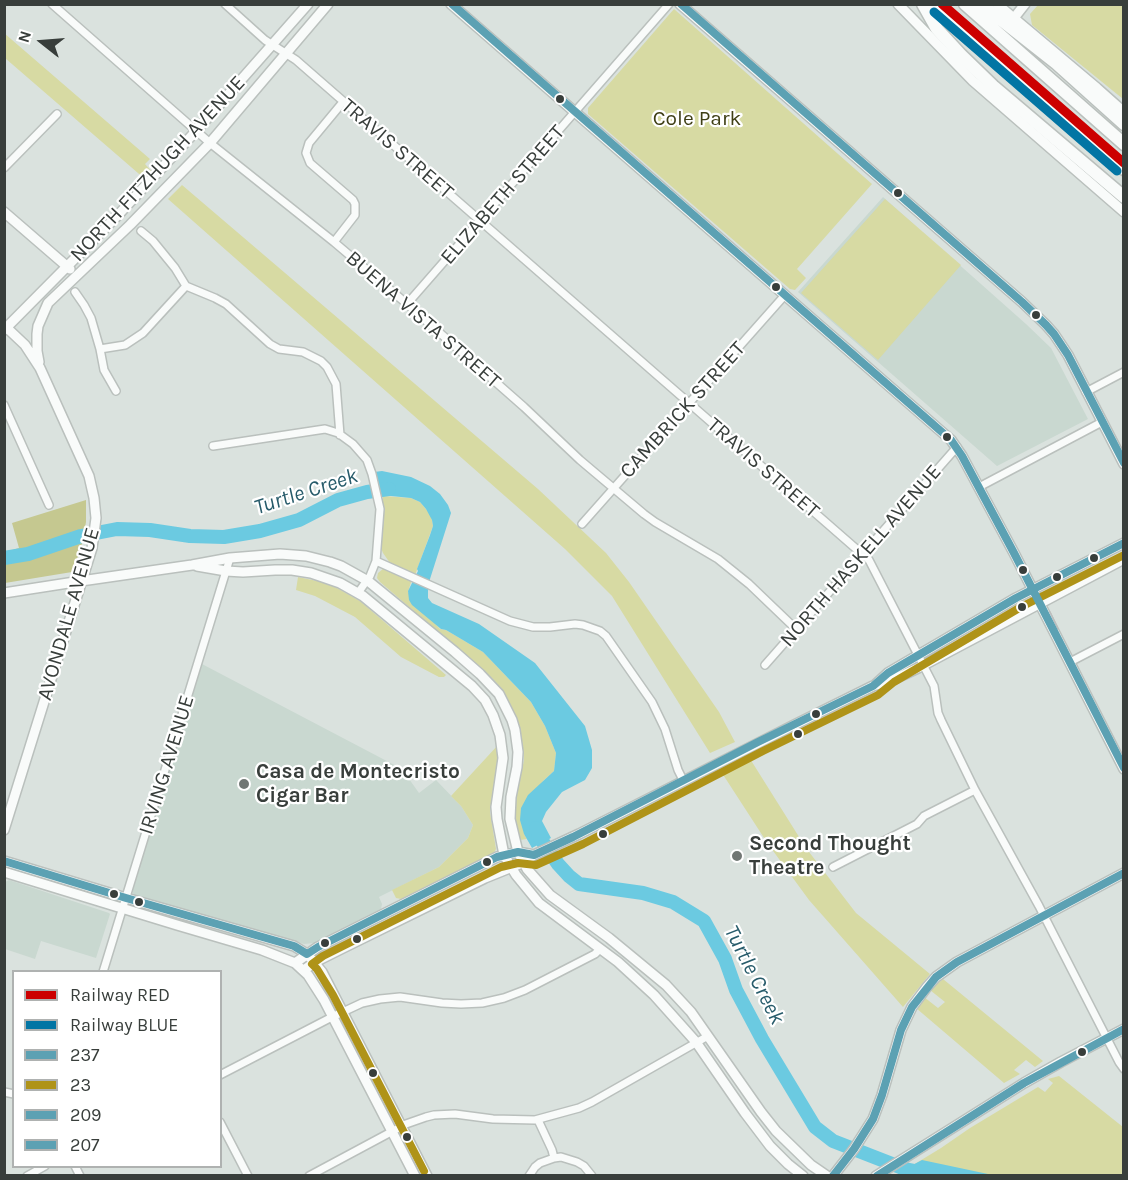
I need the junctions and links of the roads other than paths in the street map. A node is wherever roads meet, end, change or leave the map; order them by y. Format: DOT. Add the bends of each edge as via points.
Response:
graph roads {
  1 [pos="52,4"];
  2 [pos="225,4"];
  3 [pos="308,4"];
  4 [pos="328,4"];
  5 [pos="451,4"];
  6 [pos="669,4"];
  7 [pos="680,4"];
  8 [pos="898,4"];
  9 [pos="923,4"];
  10 [pos="935,4"];
  11 [pos="965,4"];
  12 [pos="981,4"];
  13 [pos="997,4"];
  14 [pos="1025,4"];
  15 [pos="1014,18"];
  16 [pos="273,45"];
  17 [pos="286,54"];
  18 [pos="343,102"];
  19 [pos="1124,111"];
  20 [pos="575,112"];
  21 [pos="57,114"];
  22 [pos="1124,124"];
  23 [pos="196,131"];
  24 [pos="210,143"];
  25 [pos="1124,144"];
  26 [pos="4,168"];
  27 [pos="1124,169"];
  28 [pos="1124,197"];
  29 [pos="4,212"];
  30 [pos="1124,212"];
  31 [pos="119,214"];
  32 [pos="480,221"];
  33 [pos="130,225"];
  34 [pos="141,231"];
  35 [pos="334,242"];
  36 [pos="67,266"];
  37 [pos="76,275"];
  38 [pos="186,286"];
  39 [pos="75,292"];
  40 [pos="785,295"];
  41 [pos="48,303"];
  42 [pos="407,304"];
  43 [pos="6,329"];
  44 [pos="100,349"];
  45 [pos="40,368"];
  46 [pos="1124,372"];
  47 [pos="116,391"];
  48 [pos="1086,392"];
  49 [pos="689,403"];
  50 [pos="4,405"];
  51 [pos="338,412"];
  52 [pos="1102,422"];
  53 [pos="328,430"];
  54 [pos="340,435"];
  55 [pos="213,446"];
  56 [pos="957,447"];
  57 [pos="1124,464"];
  58 [pos="979,487"];
  59 [pos="614,488"];
  60 [pos="49,505"];
  61 [pos="582,524"];
  62 [pos="1124,543"];
  63 [pos="294,554"];
  64 [pos="863,554"];
  65 [pos="230,558"];
  66 [pos="1124,560"];
  67 [pos="376,561"];
  68 [pos="192,565"];
  69 [pos="292,570"];
  70 [pos="226,571"];
  71 [pos="83,576"];
  72 [pos="367,581"];
  73 [pos="1033,589"];
  74 [pos="4,593"];
  75 [pos="358,593"];
  76 [pos="1040,603"];
  77 [pos="797,630"];
  78 [pos="1124,634"];
  79 [pos="918,654"];
  80 [pos="1070,662"];
  81 [pos="468,663"];
  82 [pos="765,665"];
  83 [pos="924,665"];
  84 [pos="458,674"];
  85 [pos="873,686"];
  86 [pos="1124,769"];
  87 [pos="683,780"];
  88 [pos="972,791"];
  89 [pos="4,830"];
  90 [pos="518,852"];
  91 [pos="504,855"];
  92 [pos="534,855"];
  93 [pos="4,861"];
  94 [pos="522,863"];
  95 [pos="834,867"];
  96 [pos="511,868"];
  97 [pos="4,872"];
  98 [pos="1124,873"];
  99 [pos="126,898"];
  100 [pos="123,909"];
  101 [pos="392,910"];
  102 [pos="1044,915"];
  103 [pos="397,921"];
  104 [pos="216,924"];
  105 [pos="212,936"];
  106 [pos="609,938"];
  107 [pos="600,949"];
  108 [pos="307,954"];
  109 [pos="315,962"];
  110 [pos="295,963"];
  111 [pos="104,970"];
  112 [pos="304,970"];
  113 [pos="343,1012"];
  114 [pos="332,1017"];
  115 [pos="1124,1029"];
  116 [pos="708,1036"];
  117 [pos="1107,1038"];
  118 [pos="696,1042"];
  119 [pos="1124,1069"];
  120 [pos="222,1074"];
  121 [pos="756,1104"];
  122 [pos="745,1113"];
  123 [pos="538,1120"];
  124 [pos="222,1126"];
  125 [pos="402,1127"];
  126 [pos="393,1132"];
  127 [pos="554,1158"];
  128 [pos="43,1168"];
  129 [pos="837,1172"];
  130 [pos="877,1175"];
  131 [pos="27,1176"];
  132 [pos="248,1176"];
  133 [pos="309,1176"];
  134 [pos="415,1176"];
  135 [pos="427,1176"];
  136 [pos="529,1176"];
  137 [pos="592,1176"];
  138 [pos="803,1176"];
  139 [pos="827,1176"];
  1 -- 23 [label="street, BUENA VISTA STREET"];
  2 -- 16 [label="street, TRAVIS STREET"];
  3 -- 16 [label="main road, NORTH FITZHUGH AVENUE"];
  4 -- 17 [label="main road, NORTH FITZHUGH AVENUE"];
  5 -- 20 [label="main road"];
  6 -- 20 [label="street, ELIZABETH STREET"];
  7 -- 48 [label="main road" via="1046,325 1062,345"];
  8 -- 30 [label="main road" via="973,81"];
  9 -- 28 [label="highway" via="961,56"];
  10 -- 27 [label="highway"];
  11 -- 25 [label="highway"];
  12 -- 22 [label="highway" via="1056,63"];
  13 -- 15 [label="main road"];
  14 -- 15 [label="main road"];
  15 -- 19 [label="main road"];
  16 -- 17 [label="street, TRAVIS STREET"];
  16 -- 23 [label="main road, NORTH FITZHUGH AVENUE"];
  17 -- 18 [label="street, TRAVIS STREET"];
  17 -- 24 [label="main road, NORTH FITZHUGH AVENUE"];
  18 -- 32 [label="street, TRAVIS STREET"];
  18 -- 35 [label="street" via="309,142 306,153 310,163 355,204 355,215"];
  20 -- 32 [label="street, ELIZABETH STREET"];
  20 -- 40 [label="main road"];
  21 -- 26 [label="street"];
  23 -- 24 [label="street, BUENA VISTA STREET"];
  23 -- 31 [label="main road, NORTH FITZHUGH AVENUE"];
  24 -- 33 [label="main road, NORTH FITZHUGH AVENUE"];
  24 -- 35 [label="street, BUENA VISTA STREET"];
  29 -- 36 [label="main road"];
  31 -- 33 [label="main road"];
  31 -- 36 [label="main road, NORTH FITZHUGH AVENUE"];
  32 -- 42 [label="street, ELIZABETH STREET"];
  32 -- 49 [label="street, TRAVIS STREET"];
  33 -- 37 [label="main road, NORTH FITZHUGH AVENUE"];
  34 -- 38 [label="street"];
  35 -- 42 [label="street, BUENA VISTA STREET"];
  36 -- 37 [label="main road"];
  36 -- 43 [label="main road, NORTH FITZHUGH AVENUE"];
  37 -- 41 [label="main road, NORTH FITZHUGH AVENUE"];
  38 -- 44 [label="street" via="143,333 125,345"];
  38 -- 51 [label="street" via="226,304 279,349 303,352 321,361 336,384"];
  39 -- 44 [label="street" via="91,318"];
  40 -- 49 [label="street, CAMBRICK STREET"];
  40 -- 56 [label="main road"];
  41 -- 45 [label="main road, AVONDALE AVENUE" via="37,334"];
  42 -- 59 [label="street, BUENA VISTA STREET"];
  43 -- 45 [label="main road, AVONDALE AVENUE" via="25,345"];
  44 -- 47 [label="street" via="104,370"];
  45 -- 71 [label="main road, AVONDALE AVENUE" via="92,485 96,518"];
  46 -- 48 [label="street"];
  48 -- 52 [label="main road"];
  49 -- 59 [label="street, CAMBRICK STREET"];
  49 -- 64 [label="street, TRAVIS STREET"];
  50 -- 60 [label="street"];
  51 -- 53 [label="street"];
  51 -- 54 [label="street"];
  52 -- 57 [label="main road"];
  52 -- 58 [label="street"];
  53 -- 54 [label="street"];
  53 -- 55 [label="street"];
  54 -- 67 [label="street" via="367,460 372,474 380,516"];
  56 -- 58 [label="main road"];
  56 -- 64 [label="street, NORTH HASKELL AVENUE"];
  58 -- 73 [label="main road"];
  59 -- 61 [label="street, CAMBRICK STREET"];
  59 -- 77 [label="street, BUENA VISTA STREET" via="655,522 718,559"];
  62 -- 73 [label="main road"];
  63 -- 65 [label="main road"];
  63 -- 69 [label="main road"];
  63 -- 72 [label="main road" via="341,566"];
  64 -- 77 [label="street, NORTH HASKELL AVENUE"];
  64 -- 79 [label="street, TRAVIS STREET"];
  65 -- 68 [label="main road"];
  65 -- 70 [label="street, IRVING AVENUE"];
  66 -- 76 [label="main road"];
  67 -- 72 [label="street"];
  67 -- 87 [label="street" via="521,625 583,625 606,636 652,702"];
  68 -- 70 [label="main road"];
  68 -- 71 [label="main road"];
  69 -- 70 [label="main road"];
  69 -- 75 [label="main road" via="325,577"];
  70 -- 99 [label="street, IRVING AVENUE"];
  71 -- 74 [label="main road"];
  71 -- 89 [label="main road, AVONDALE AVENUE"];
  72 -- 75 [label="street"];
  72 -- 81 [label="main road"];
  73 -- 76 [label="main road"];
  73 -- 79 [label="main road"];
  75 -- 84 [label="main road"];
  76 -- 80 [label="main road"];
  76 -- 83 [label="main road"];
  77 -- 82 [label="street, NORTH HASKELL AVENUE"];
  78 -- 80 [label="street"];
  79 -- 83 [label="street, TRAVIS STREET"];
  79 -- 85 [label="main road"];
  80 -- 86 [label="main road"];
  81 -- 84 [label="main road"];
  81 -- 90 [label="main road" via="499,694 515,730 518,752 510,809"];
  83 -- 85 [label="main road"];
  83 -- 88 [label="street, TRAVIS STREET" via="934,686 938,713"];
  84 -- 91 [label="main road" via="484,700 500,735 503,758 496,807"];
  85 -- 87 [label="main road"];
  87 -- 92 [label="main road"];
  88 -- 95 [label="street"];
  88 -- 102 [label="street, TRAVIS STREET"];
  90 -- 91 [label="main road"];
  90 -- 92 [label="main road"];
  90 -- 94 [label="main road"];
  91 -- 96 [label="main road"];
  91 -- 101 [label="main road"];
  92 -- 94 [label="main road"];
  93 -- 99 [label="main road"];
  94 -- 96 [label="main road"];
  94 -- 106 [label="main road" via="550,895"];
  96 -- 103 [label="main road"];
  96 -- 107 [label="main road" via="539,903"];
  97 -- 100 [label="main road"];
  98 -- 102 [label="main road"];
  99 -- 100 [label="street, IRVING AVENUE"];
  99 -- 104 [label="main road"];
  100 -- 105 [label="main road"];
  100 -- 111 [label="street, IRVING AVENUE"];
  101 -- 103 [label="main road"];
  101 -- 108 [label="main road"];
  102 -- 117 [label="street, TRAVIS STREET"];
  102 -- 129 [label="main road" via="957,962 927,987 901,1030 877,1110"];
  103 -- 109 [label="main road"];
  104 -- 105 [label="main road"];
  104 -- 108 [label="main road" via="294,946"];
  105 -- 110 [label="main road"];
  106 -- 107 [label="main road"];
  106 -- 116 [label="main road" via="666,985"];
  107 -- 113 [label="street" via="504,998 461,1004 392,998 372,1000"];
  107 -- 118 [label="main road" via="654,995"];
  108 -- 109 [label="main road"];
  108 -- 110 [label="main road"];
  109 -- 112 [label="main road"];
  109 -- 113 [label="main road"];
  110 -- 112 [label="main road"];
  112 -- 114 [label="main road"];
  113 -- 114 [label="street"];
  113 -- 125 [label="main road"];
  114 -- 120 [label="street"];
  114 -- 126 [label="main road"];
  115 -- 117 [label="main road"];
  116 -- 118 [label="street"];
  116 -- 121 [label="main road"];
  117 -- 119 [label="street, TRAVIS STREET"];
  117 -- 130 [label="main road" via="1024,1083"];
  118 -- 122 [label="main road"];
  118 -- 123 [label="street" via="592,1102"];
  121 -- 122 [label="main road"];
  121 -- 139 [label="main road" via="793,1149"];
  122 -- 138 [label="main road" via="770,1146"];
  123 -- 125 [label="street" via="444,1114"];
  123 -- 127 [label="street"];
  124 -- 132 [label="street"];
  125 -- 126 [label="street"];
  125 -- 135 [label="main road"];
  126 -- 133 [label="street"];
  126 -- 134 [label="main road"];
  127 -- 136 [label="street" via="540,1163"];
  127 -- 137 [label="street" via="577,1162"];
  128 -- 131 [label="street"];
}
